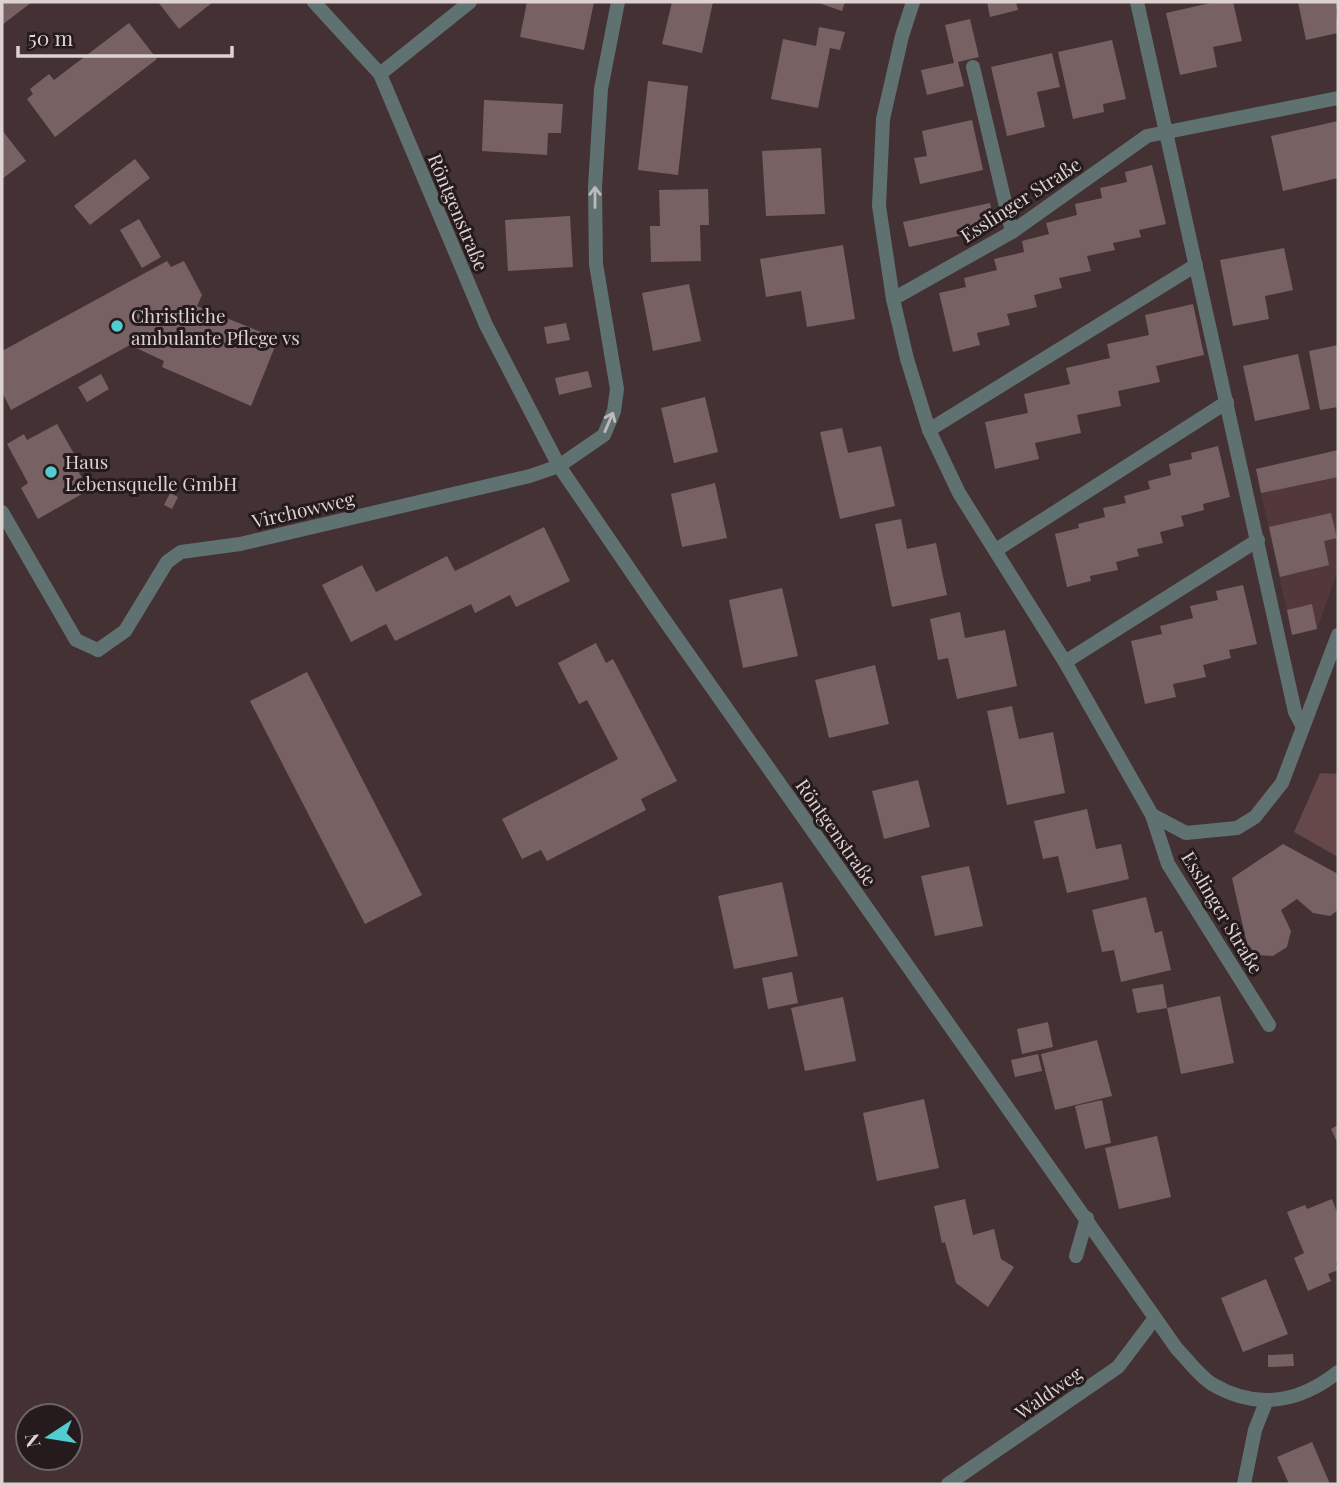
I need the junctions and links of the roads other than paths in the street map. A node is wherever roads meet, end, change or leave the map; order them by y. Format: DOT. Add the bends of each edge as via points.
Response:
graph roads {
  1 [pos="314,2"];
  2 [pos="470,2"];
  3 [pos="618,2"];
  4 [pos="913,2"];
  5 [pos="1138,2"];
  6 [pos="973,67"];
  7 [pos="380,74"];
  8 [pos="1338,97"];
  9 [pos="1168,132"];
  10 [pos="1012,232"];
  11 [pos="1196,265"];
  12 [pos="893,299"];
  13 [pos="1227,402"];
  14 [pos="929,430"];
  15 [pos="559,466"];
  16 [pos="2,512"];
  17 [pos="1258,540"];
  18 [pos="996,550"];
  19 [pos="1338,635"];
  20 [pos="1065,662"];
  21 [pos="1303,727"];
  22 [pos="1152,815"];
  23 [pos="1269,1025"];
  24 [pos="1087,1218"];
  25 [pos="1076,1256"];
  26 [pos="1156,1318"];
  27 [pos="1338,1372"];
  28 [pos="1266,1402"];
  29 [pos="948,1484"];
  30 [pos="1244,1484"];
  1 -- 7 [label="street, Röntgenstraße"];
  2 -- 7 [label="street"];
  15 -- 3 [label="street, one-way" via="604,435 617,389 596,264 595,187 601,89"];
  4 -- 12 [label="street, Esslinger Straße" via="883,119 879,205"];
  5 -- 9 [label="street"];
  6 -- 10 [label="street"];
  7 -- 15 [label="street, Röntgenstraße" via="486,325"];
  8 -- 9 [label="street, Esslinger Straße"];
  9 -- 10 [label="street, Esslinger Straße" via="1147,136"];
  9 -- 11 [label="street"];
  10 -- 12 [label="street, Esslinger Straße"];
  11 -- 13 [label="street"];
  11 -- 14 [label="street"];
  12 -- 14 [label="street, Esslinger Straße"];
  13 -- 17 [label="street"];
  13 -- 18 [label="street"];
  14 -- 18 [label="street, Esslinger Straße" via="959,493"];
  15 -- 16 [label="street, Virchowweg" via="253,541 181,552 167,562 125,631 98,650 76,640"];
  15 -- 24 [label="street, Röntgenstraße"];
  17 -- 20 [label="street"];
  17 -- 21 [label="street" via="1295,712"];
  18 -- 20 [label="street, Esslinger Straße"];
  19 -- 21 [label="street, Esslinger Straße"];
  20 -- 22 [label="street, Esslinger Straße"];
  21 -- 22 [label="street, Esslinger Straße" via="1282,783 1255,817 1237,828 1186,833"];
  22 -- 23 [label="street, Esslinger Straße" via="1168,864"];
  24 -- 25 [label="street"];
  24 -- 26 [label="street, Röntgenstraße"];
  26 -- 28 [label="street, Röntgenstraße" via="1177,1349 1210,1383"];
  26 -- 29 [label="street, Waldweg" via="1118,1367"];
  27 -- 28 [label="street" via="1315,1388"];
  28 -- 30 [label="street"];
}
